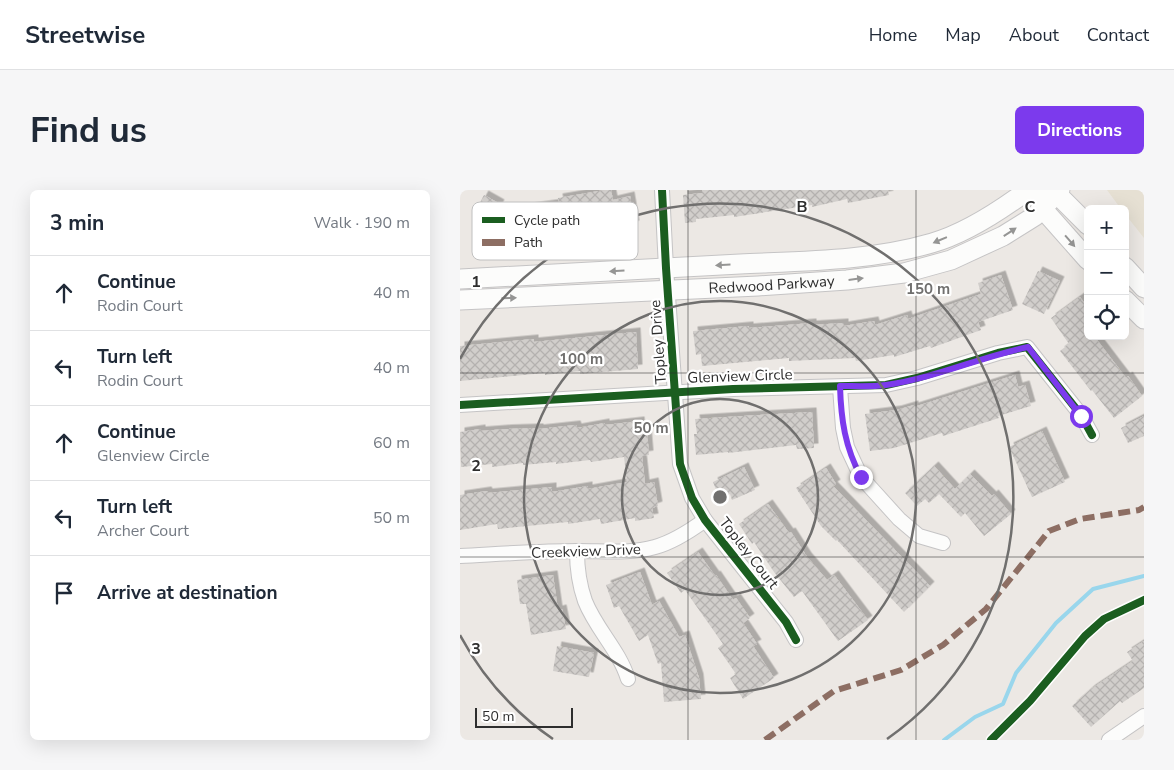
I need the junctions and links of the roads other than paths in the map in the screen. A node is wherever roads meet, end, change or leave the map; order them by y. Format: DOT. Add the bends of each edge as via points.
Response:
graph roads {
  1 [pos="662,190"];
  2 [pos="1028,190"];
  3 [pos="1037,190"];
  4 [pos="1055,191"];
  5 [pos="1042,208"];
  6 [pos="1084,221"];
  7 [pos="1084,255"];
  8 [pos="666,268"];
  9 [pos="1129,271"];
  10 [pos="460,279"];
  11 [pos="1144,288"];
  12 [pos="668,290"];
  13 [pos="460,300"];
  14 [pos="1129,304"];
  15 [pos="1144,319"];
  16 [pos="840,386"];
  17 [pos="675,392"];
  18 [pos="460,405"];
  19 [pos="1092,435"];
  20 [pos="705,520"];
  21 [pos="943,543"];
  22 [pos="577,551"];
  23 [pos="460,556"];
  24 [pos="796,640"];
  25 [pos="628,679"];
  26 [pos="1144,716"];
  27 [pos="1109,740"];
  1 -- 8 [label="street, Topley Drive"];
  2 -- 8 [label="main road, Redwood Parkway, one-way" via="972,226 934,243 892,254"];
  3 -- 5 [label="main road"];
  4 -- 5 [label="main road, Redwood Parkway"];
  4 -- 6 [label="main road"];
  5 -- 7 [label="main road, one-way"];
  12 -- 5 [label="main road, Redwood Parkway, one-way" via="904,273 950,260 1003,236"];
  8 -- 10 [label="main road, Redwood Parkway, one-way"];
  8 -- 12 [label="street, Topley Drive"];
  9 -- 11 [label="main road"];
  13 -- 12 [label="main road, Redwood Parkway, one-way"];
  12 -- 17 [label="street, Topley Drive"];
  14 -- 15 [label="main road"];
  16 -- 17 [label="street, Glenview Circle"];
  16 -- 19 [label="street, Glenview Circle" via="886,385 1028,347"];
  16 -- 21 [label="street" via="847,447 861,477 918,536"];
  17 -- 18 [label="street, Glenview Circle"];
  17 -- 20 [label="street, Topley Court" via="680,464 692,498"];
  20 -- 22 [label="street, Creekview Drive" via="656,547 633,551"];
  20 -- 24 [label="street, Topley Court" via="786,622"];
  22 -- 23 [label="street, Creekview Drive"];
  22 -- 25 [label="street" via="580,585 586,602 624,665"];
  26 -- 27 [label="street"];
}
